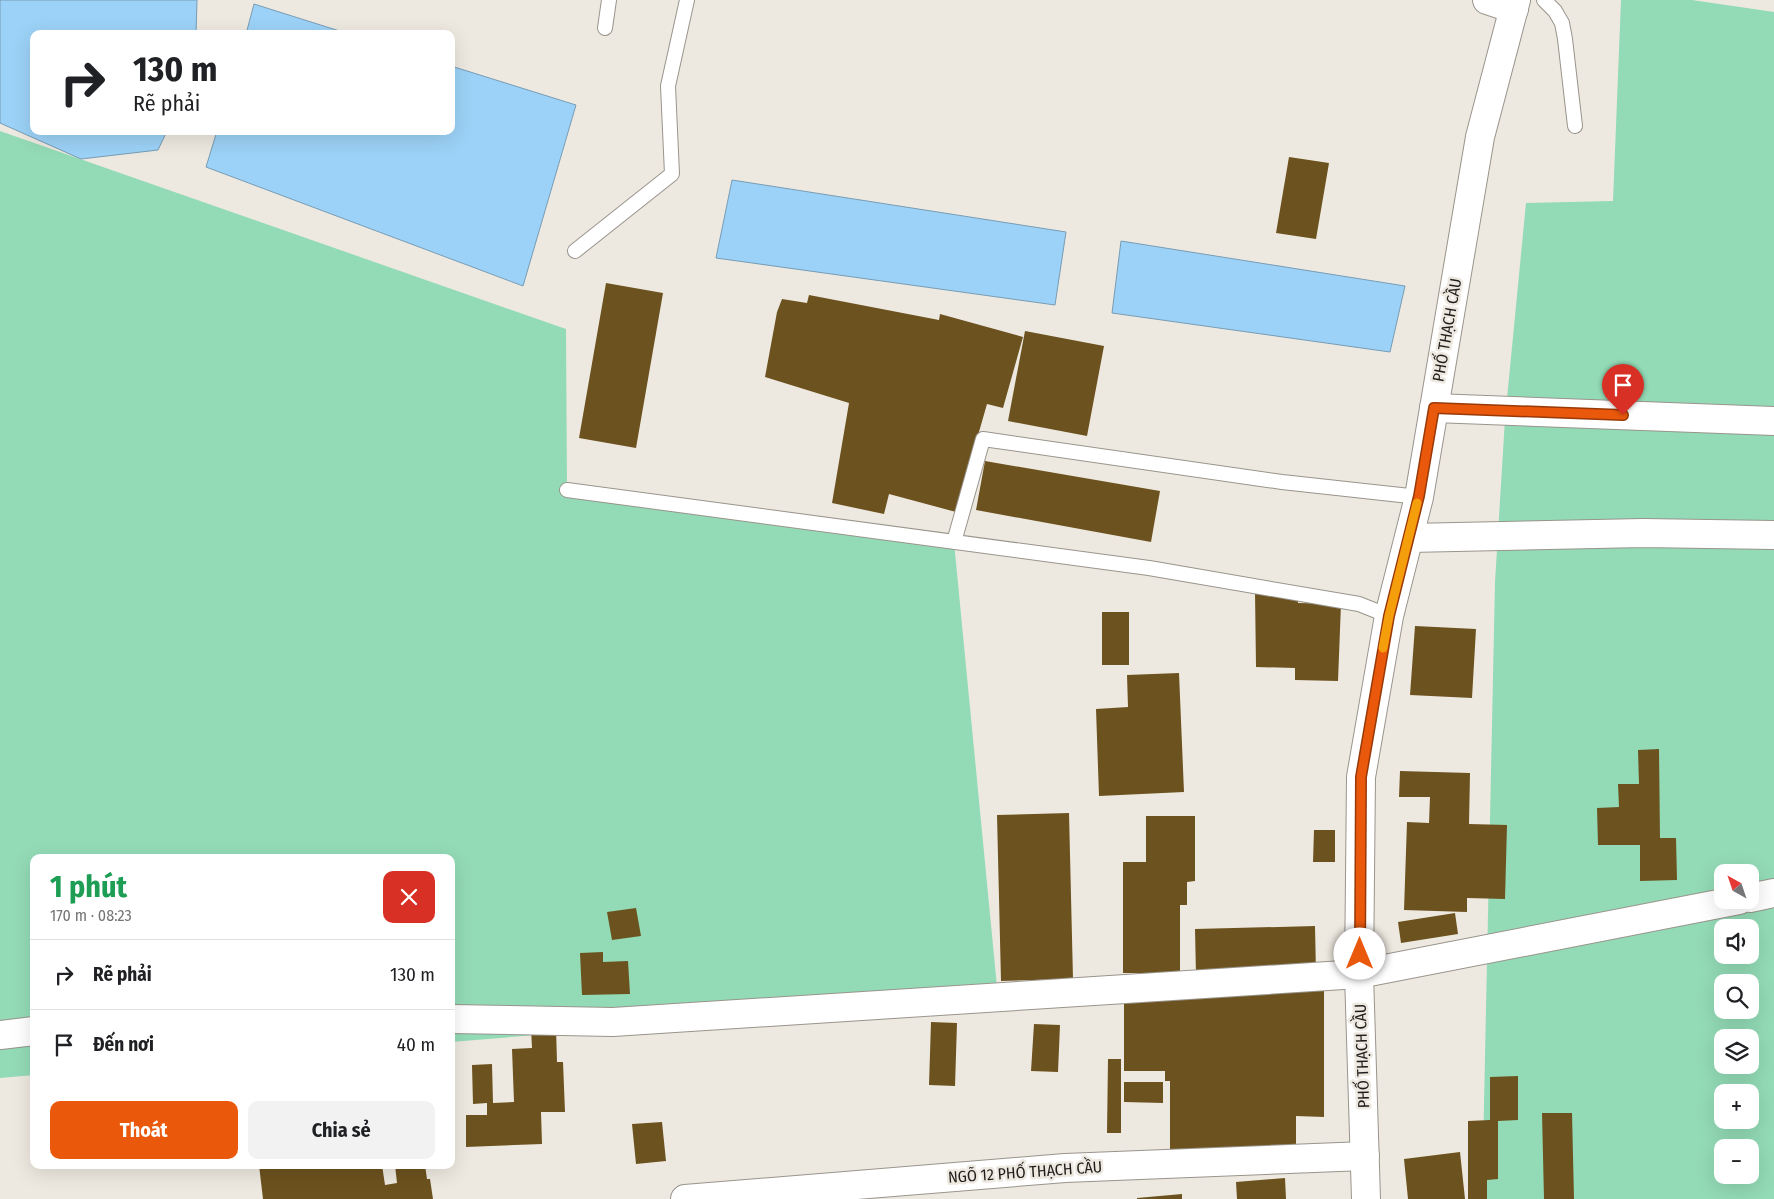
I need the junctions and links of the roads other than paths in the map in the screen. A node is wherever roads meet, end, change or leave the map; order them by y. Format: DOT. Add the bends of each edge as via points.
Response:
graph roads {
  1 [pos="609,0"];
  2 [pos="687,0"];
  3 [pos="1487,0"];
  4 [pos="1544,0"];
  5 [pos="1516,4"];
  6 [pos="605,28"];
  7 [pos="1575,126"];
  8 [pos="575,252"];
  9 [pos="1434,408"];
  10 [pos="1774,421"];
  11 [pos="567,490"];
  12 [pos="1419,496"];
  13 [pos="1774,535"];
  14 [pos="1409,538"];
  15 [pos="954,542"];
  16 [pos="1389,616"];
  17 [pos="1774,893"];
  18 [pos="1759,896"];
  19 [pos="1714,905"];
  20 [pos="1359,974"];
  21 [pos="455,1019"];
  22 [pos="30,1032"];
  23 [pos="0,1035"];
  24 [pos="1365,1156"];
  25 [pos="685,1199"];
  26 [pos="1366,1199"];
  1 -- 6 [label="lane"];
  2 -- 8 [label="lane" via="668,86 672,174"];
  3 -- 5 [label="street"];
  4 -- 7 [label="lane" via="1562,23"];
  5 -- 9 [label="street, PHỐ THẠCH CẦU" via="1480,137"];
  9 -- 10 [label="street"];
  9 -- 12 [label="street, PHỐ THẠCH CẦU"];
  11 -- 15 [label="lane"];
  12 -- 14 [label="street, PHỐ THẠCH CẦU"];
  12 -- 15 [label="lane" via="1282,482 983,439"];
  13 -- 14 [label="street" via="1643,533"];
  14 -- 16 [label="street, PHỐ THẠCH CẦU"];
  15 -- 16 [label="lane" via="1149,568 1359,604"];
  16 -- 20 [label="street, PHỐ THẠCH CẦU" via="1361,777"];
  17 -- 18 [label="street"];
  19 -- 20 [label="street"];
  20 -- 21 [label="street" via="613,1022"];
  20 -- 24 [label="street, PHỐ THẠCH CẦU"];
  22 -- 23 [label="street"];
  24 -- 25 [label="street, NGÕ 12 PHỐ THẠCH CẦU" via="1065,1168"];
  24 -- 26 [label="street, PHỐ THẠCH CẦU"];
}
